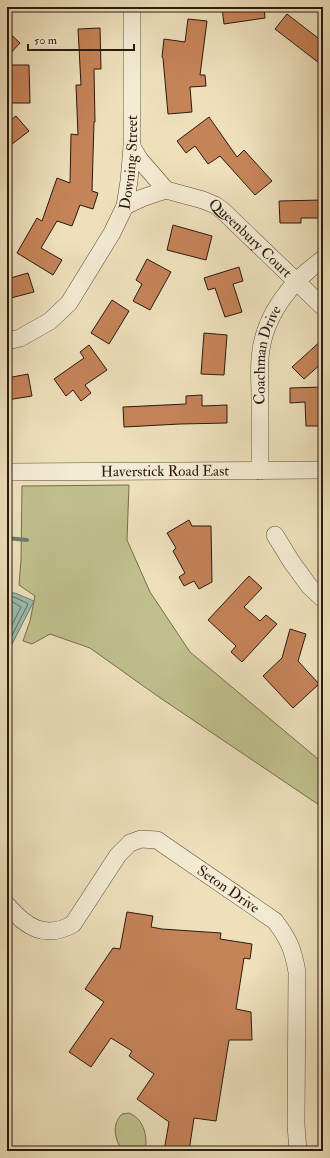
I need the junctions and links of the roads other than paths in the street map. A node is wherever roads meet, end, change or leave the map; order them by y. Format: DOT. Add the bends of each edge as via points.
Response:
graph roads {
  1 [pos="132,7"];
  2 [pos="132,147"];
  3 [pos="166,190"];
  4 [pos="125,206"];
  5 [pos="323,259"];
  6 [pos="296,281"];
  7 [pos="323,306"];
  8 [pos="7,341"];
  9 [pos="323,470"];
  10 [pos="260,471"];
  11 [pos="7,472"];
  12 [pos="275,535"];
  13 [pos="323,599"];
  14 [pos="7,905"];
  15 [pos="298,1151"];
  1 -- 2 [label="street, Downing Street"];
  2 -- 3 [label="street"];
  2 -- 4 [label="street, Downing Street"];
  3 -- 4 [label="street"];
  3 -- 6 [label="street, Queenbury Court" via="194,197 222,210"];
  4 -- 8 [label="street, Downing Street" via="112,233 69,303 50,321 20,338"];
  5 -- 6 [label="street, Coachman Drive"];
  6 -- 7 [label="street, Queenbury Court"];
  6 -- 10 [label="street, Coachman Drive" via="274,312 263,337 260,358"];
  9 -- 10 [label="street, Haverstick Road East"];
  10 -- 11 [label="street, Haverstick Road East"];
  12 -- 13 [label="street" via="309,586"];
  14 -- 15 [label="street, Seton Drive" via="30,926 40,930 63,930 73,924 118,854 130,843 141,839 157,840 275,922 287,938 294,954 297,972"];
}
